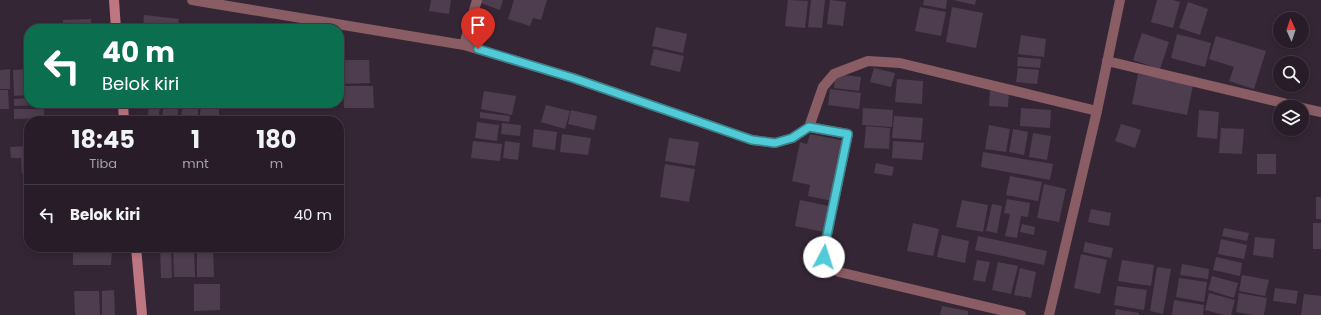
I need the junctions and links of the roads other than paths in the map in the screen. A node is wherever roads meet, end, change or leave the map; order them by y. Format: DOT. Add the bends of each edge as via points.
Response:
graph roads {
  1 [pos="114,0"];
  2 [pos="192,0"];
  3 [pos="477,0"];
  4 [pos="1120,0"];
  5 [pos="116,24"];
  6 [pos="337,24"];
  7 [pos="344,25"];
  8 [pos="464,45"];
  9 [pos="1107,61"];
  10 [pos="1273,100"];
  11 [pos="1309,109"];
  12 [pos="1097,111"];
  13 [pos="1321,112"];
  14 [pos="809,127"];
  15 [pos="136,252"];
  16 [pos="142,315"];
  17 [pos="1021,315"];
  18 [pos="1049,315"];
  1 -- 5 [label="street"];
  2 -- 6 [label="street"];
  3 -- 8 [label="street"];
  4 -- 9 [label="street"];
  7 -- 8 [label="street"];
  8 -- 14 [label="street" via="573,78 752,140 775,143 792,138"];
  9 -- 10 [label="street"];
  9 -- 12 [label="street"];
  11 -- 13 [label="street"];
  12 -- 14 [label="street" via="900,63 868,61 834,74 823,87"];
  12 -- 18 [label="street"];
  14 -- 17 [label="street" via="848,134 825,245 824,257 830,266 839,272"];
  15 -- 16 [label="street"];
}
